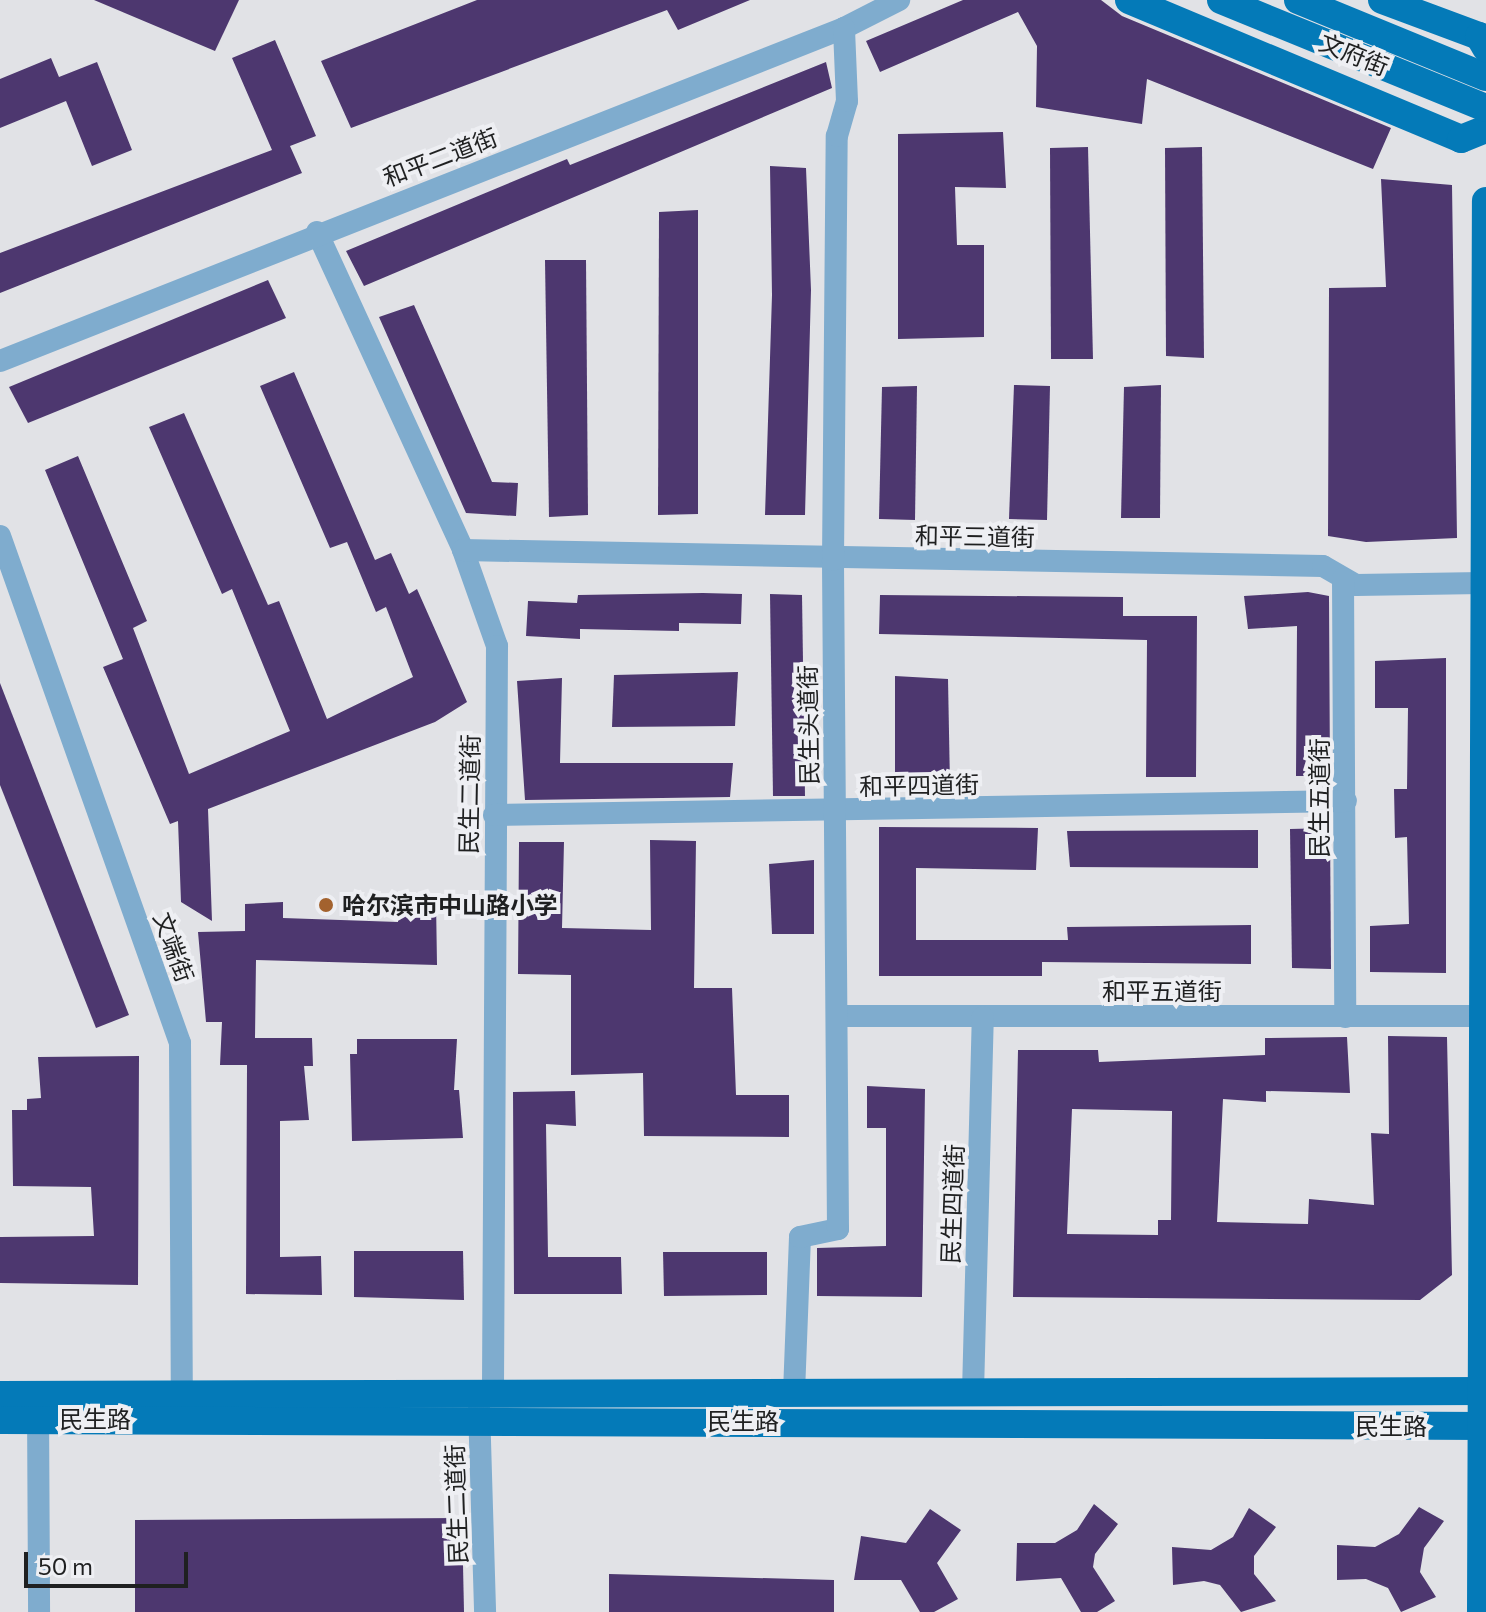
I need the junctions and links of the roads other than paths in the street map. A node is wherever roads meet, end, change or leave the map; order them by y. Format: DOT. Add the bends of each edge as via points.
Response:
graph roads {
  1 [pos="899,0"];
  2 [pos="1129,0"];
  3 [pos="1221,0"];
  4 [pos="1298,0"];
  5 [pos="1382,0"];
  6 [pos="844,28"];
  7 [pos="1486,48"];
  8 [pos="1486,77"];
  9 [pos="1486,108"];
  10 [pos="1486,129"];
  11 [pos="1486,201"];
  12 [pos="317,232"];
  13 [pos="1485,314"];
  14 [pos="0,361"];
  15 [pos="0,536"];
  16 [pos="463,550"];
  17 [pos="833,560"];
  18 [pos="1343,579"];
  19 [pos="1482,583"];
  20 [pos="1346,801"];
  21 [pos="835,813"];
  22 [pos="494,815"];
  23 [pos="837,1016"];
  24 [pos="1484,1016"];
  25 [pos="983,1017"];
  26 [pos="1345,1017"];
  27 [pos="1484,1391"];
  28 [pos="973,1392"];
  29 [pos="794,1393"];
  30 [pos="0,1395"];
  31 [pos="182,1396"];
  32 [pos="484,1402"];
  33 [pos="38,1407"];
  34 [pos="0,1420"];
  35 [pos="1484,1426"];
  36 [pos="39,1612"];
  37 [pos="485,1612"];
  38 [pos="1481,1612"];
  1 -- 6 [label="street, 和平二道街"];
  2 -- 10 [label="main road" via="1461,139"];
  3 -- 9 [label="main road, 文府街"];
  4 -- 8 [label="main road, 文府街"];
  5 -- 7 [label="main road" via="1479,36"];
  6 -- 12 [label="street, 和平二道街"];
  6 -- 17 [label="street, 民生头道街" via="847,101 837,136"];
  11 -- 13 [label="main road"];
  12 -- 14 [label="street, 和平二道街"];
  12 -- 16 [label="street, 民生二道街"];
  13 -- 19 [label="main road"];
  15 -- 31 [label="street, 文端街" via="180,1043"];
  16 -- 17 [label="street, 和平三道街"];
  16 -- 22 [label="street, 民生二道街" via="497,646"];
  17 -- 18 [label="street, 和平三道街" via="1323,566"];
  17 -- 21 [label="street, 民生头道街"];
  18 -- 19 [label="street, 和平三道街" via="1356,585"];
  18 -- 20 [label="street, 民生五道街"];
  19 -- 24 [label="main road"];
  20 -- 21 [label="street, 和平四道街"];
  20 -- 26 [label="street, 民生五道街"];
  21 -- 22 [label="street, 和平四道街"];
  21 -- 23 [label="street, 民生头道街"];
  22 -- 32 [label="street, 民生二道街"];
  23 -- 25 [label="street, 和平五道街"];
  23 -- 29 [label="street, 民生头道街" via="838,1229 800,1237"];
  24 -- 26 [label="street, 和平五道街"];
  24 -- 27 [label="main road"];
  25 -- 26 [label="street, 和平五道街"];
  25 -- 28 [label="street, 民生四道街"];
  27 -- 28 [label="main road, 民生路"];
  27 -- 35 [label="main road"];
  28 -- 29 [label="main road, 民生路"];
  29 -- 32 [label="main road, 民生路"];
  30 -- 33 [label="main road, 民生路"];
  31 -- 32 [label="main road, 民生路"];
  31 -- 33 [label="main road, 民生路"];
  32 -- 33 [label="main road, 民生路"];
  32 -- 35 [label="main road, 民生路"];
  32 -- 37 [label="street, 民生二道街"];
  33 -- 34 [label="main road, 民生路"];
  33 -- 36 [label="street"];
  35 -- 38 [label="main road"];
}
